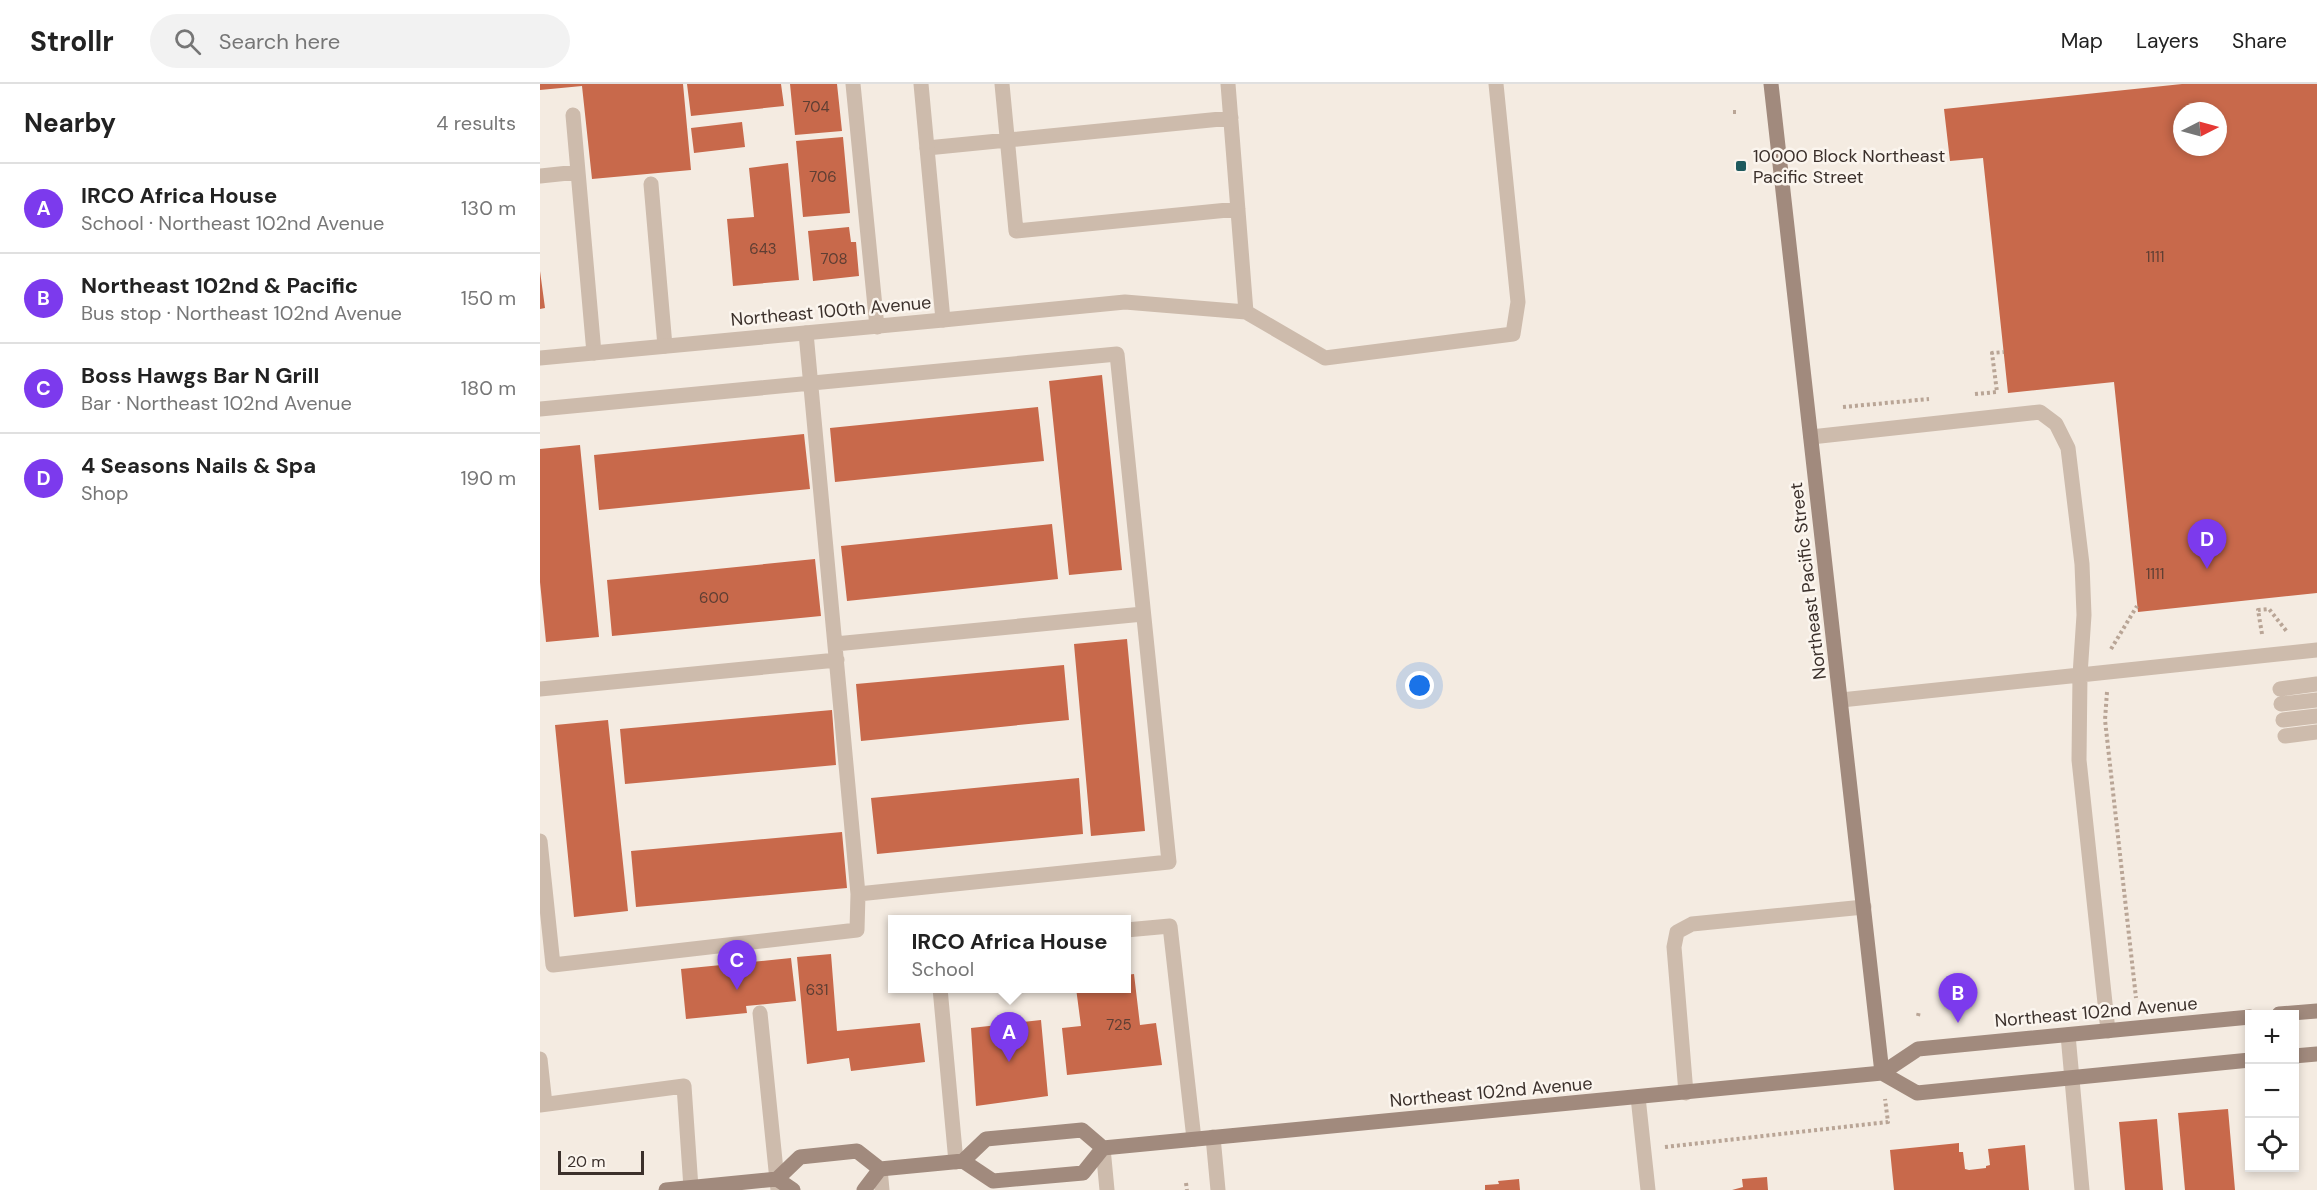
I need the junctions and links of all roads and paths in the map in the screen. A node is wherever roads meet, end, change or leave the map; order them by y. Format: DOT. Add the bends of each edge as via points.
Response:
graph roads {
  1 [pos="853,84"];
  2 [pos="921,84"];
  3 [pos="1002,84"];
  4 [pos="1228,84"];
  5 [pos="1496,84"];
  6 [pos="1771,84"];
  7 [pos="573,115"];
  8 [pos="1231,118"];
  9 [pos="1007,140"];
  10 [pos="927,147"];
  11 [pos="578,172"];
  12 [pos="540,176"];
  13 [pos="651,184"];
  14 [pos="1238,209"];
  15 [pos="1246,312"];
  16 [pos="943,320"];
  17 [pos="877,327"];
  18 [pos="806,333"];
  19 [pos="665,346"];
  20 [pos="2004,352"];
  21 [pos="594,353"];
  22 [pos="540,358"];
  23 [pos="810,383"];
  24 [pos="1979,394"];
  25 [pos="1915,401"];
  26 [pos="1844,407"];
  27 [pos="540,409"];
  28 [pos="1811,437"];
  29 [pos="2138,606"];
  30 [pos="2270,609"];
  31 [pos="1143,614"];
  32 [pos="2262,634"];
  33 [pos="835,644"];
  34 [pos="2317,650"];
  35 [pos="837,660"];
  36 [pos="2109,672"];
  37 [pos="2080,675"];
  38 [pos="2317,684"];
  39 [pos="540,689"];
  40 [pos="1841,700"];
  41 [pos="2317,700"];
  42 [pos="2317,716"];
  43 [pos="2283,720"];
  44 [pos="2317,732"];
  45 [pos="2285,736"];
  46 [pos="540,841"];
  47 [pos="858,894"];
  48 [pos="1864,907"];
  49 [pos="1131,930"];
  50 [pos="941,993"];
  51 [pos="2136,998"];
  52 [pos="1919,1011"];
  53 [pos="2317,1011"];
  54 [pos="2299,1012"];
  55 [pos="760,1013"];
  56 [pos="1918,1016"];
  57 [pos="2245,1017"];
  58 [pos="2108,1031"];
  59 [pos="2068,1035"];
  60 [pos="2317,1054"];
  61 [pos="2299,1056"];
  62 [pos="540,1059"];
  63 [pos="2245,1060"];
  64 [pos="1882,1073"];
  65 [pos="2072,1077"];
  66 [pos="1686,1093"];
  67 [pos="1638,1097"];
  68 [pos="542,1104"];
  69 [pos="1888,1122"];
  70 [pos="1213,1137"];
  71 [pos="1194,1139"];
  72 [pos="1664,1147"];
  73 [pos="1103,1148"];
  74 [pos="959,1162"];
  75 [pos="880,1169"];
  76 [pos="1185,1183"];
  77 [pos="777,1185"];
  78 [pos="692,1188"];
  79 [pos="666,1190"];
  80 [pos="793,1190"];
  81 [pos="864,1190"];
  82 [pos="882,1190"];
  83 [pos="1107,1190"];
  84 [pos="1187,1190"];
  85 [pos="1218,1190"];
  86 [pos="1648,1190"];
  87 [pos="2082,1190"];
  1 -- 17 [label="street"];
  2 -- 10 [label="street"];
  3 -- 9 [label="street"];
  4 -- 8 [label="street"];
  5 -- 15 [label="street" via="1518,302 1513,334 1325,358"];
  6 -- 28 [label="main road, Northeast Pacific Street"];
  7 -- 11 [label="street"];
  8 -- 9 [label="street"];
  8 -- 14 [label="street"];
  9 -- 10 [label="street"];
  9 -- 14 [label="street" via="1016,231"];
  10 -- 16 [label="street"];
  11 -- 12 [label="street"];
  11 -- 21 [label="street"];
  13 -- 19 [label="street"];
  14 -- 15 [label="street"];
  15 -- 16 [label="street, Northeast 100th Avenue" via="1125,302"];
  16 -- 17 [label="street, Northeast 100th Avenue"];
  17 -- 18 [label="street, Northeast 100th Avenue"];
  18 -- 19 [label="street, Northeast 100th Avenue"];
  18 -- 23 [label="street"];
  19 -- 21 [label="street, Northeast 100th Avenue"];
  20 -- 24 [label="path" via="1992,353 1997,392"];
  21 -- 22 [label="street, Northeast 100th Avenue"];
  23 -- 27 [label="street"];
  23 -- 31 [label="street" via="1118,354"];
  23 -- 33 [label="street"];
  25 -- 26 [label="path"];
  28 -- 37 [label="street" via="2040,412 2056,424 2068,448 2082,564"];
  28 -- 40 [label="main road, Northeast Pacific Street"];
  29 -- 36 [label="path" via="2110,651"];
  30 -- 32 [label="path" via="2258,610"];
  31 -- 33 [label="street"];
  31 -- 47 [label="street" via="1169,861"];
  33 -- 35 [label="street"];
  34 -- 36 [label="street"];
  35 -- 39 [label="street"];
  35 -- 47 [label="street"];
  36 -- 37 [label="street"];
  36 -- 51 [label="path" via="2105,720"];
  37 -- 40 [label="street"];
  37 -- 58 [label="street" via="2079,760"];
  38 -- 41 [label="street" via="2281,696"];
  40 -- 48 [label="main road, Northeast Pacific Street"];
  42 -- 43 [label="street"];
  44 -- 45 [label="street"];
  46 -- 47 [label="street" via="553,965 857,930"];
  48 -- 64 [label="main road, Northeast Pacific Street"];
  48 -- 66 [label="street" via="1692,924 1677,932 1674,947"];
  49 -- 71 [label="street" via="1170,926"];
  50 -- 74 [label="street"];
  52 -- 56 [label="path"];
  53 -- 54 [label="main road"];
  55 -- 77 [label="street"];
  57 -- 58 [label="main road, Northeast 102nd Avenue"];
  58 -- 59 [label="main road, Northeast 102nd Avenue"];
  59 -- 64 [label="main road, Northeast 102nd Avenue" via="1918,1049"];
  59 -- 65 [label="street"];
  60 -- 61 [label="main road"];
  62 -- 68 [label="street"];
  63 -- 65 [label="main road"];
  64 -- 65 [label="main road" via="1917,1093"];
  64 -- 66 [label="main road, Northeast 102nd Avenue"];
  65 -- 87 [label="street"];
  66 -- 67 [label="main road, Northeast 102nd Avenue"];
  67 -- 70 [label="main road, Northeast 102nd Avenue"];
  67 -- 86 [label="street"];
  68 -- 78 [label="street" via="684,1086"];
  69 -- 72 [label="path"];
  70 -- 71 [label="main road, Northeast 102nd Avenue"];
  70 -- 85 [label="street"];
  71 -- 73 [label="main road, Northeast 102nd Avenue"];
  73 -- 74 [label="main road" via="1082,1130 986,1139"];
  73 -- 74 [label="main road" via="1083,1173 993,1181"];
  73 -- 83 [label="street"];
  74 -- 75 [label="main road"];
  75 -- 77 [label="main road" via="857,1151 800,1157"];
  75 -- 81 [label="main road"];
  75 -- 82 [label="street"];
  76 -- 84 [label="path"];
  77 -- 78 [label="main road"];
  77 -- 80 [label="main road"];
  78 -- 79 [label="main road"];
}
